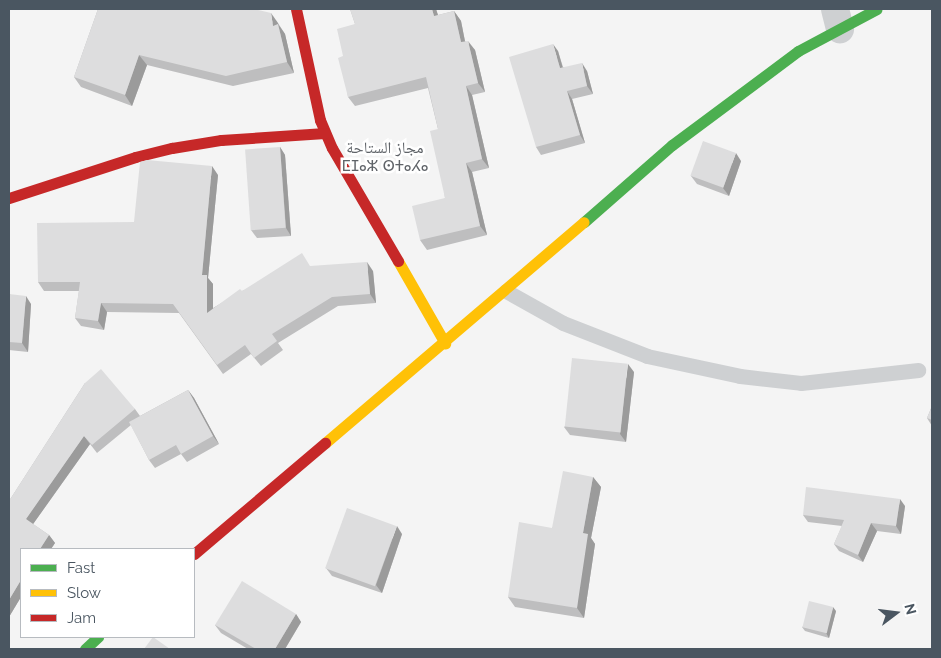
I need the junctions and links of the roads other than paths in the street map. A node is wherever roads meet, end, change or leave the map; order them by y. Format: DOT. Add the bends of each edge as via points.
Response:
graph roads {
  1 [pos="296,9"];
  2 [pos="877,9"];
  3 [pos="837,19"];
  4 [pos="325,133"];
  5 [pos="9,198"];
  6 [pos="506,291"];
  7 [pos="444,343"];
  8 [pos="918,370"];
  9 [pos="195,553"];
  10 [pos="97,638"];
  11 [pos="85,649"];
  1 -- 4 [label="main road" via="311,86"];
  2 -- 3 [label="main road"];
  3 -- 6 [label="main road" via="672,145"];
  4 -- 5 [label="main road" via="220,140 172,148 135,156"];
  4 -- 7 [label="main road"];
  6 -- 7 [label="main road"];
  6 -- 8 [label="lane" via="563,323 648,356 740,376 801,383"];
  7 -- 9 [label="main road"];
  10 -- 11 [label="main road"];
}
